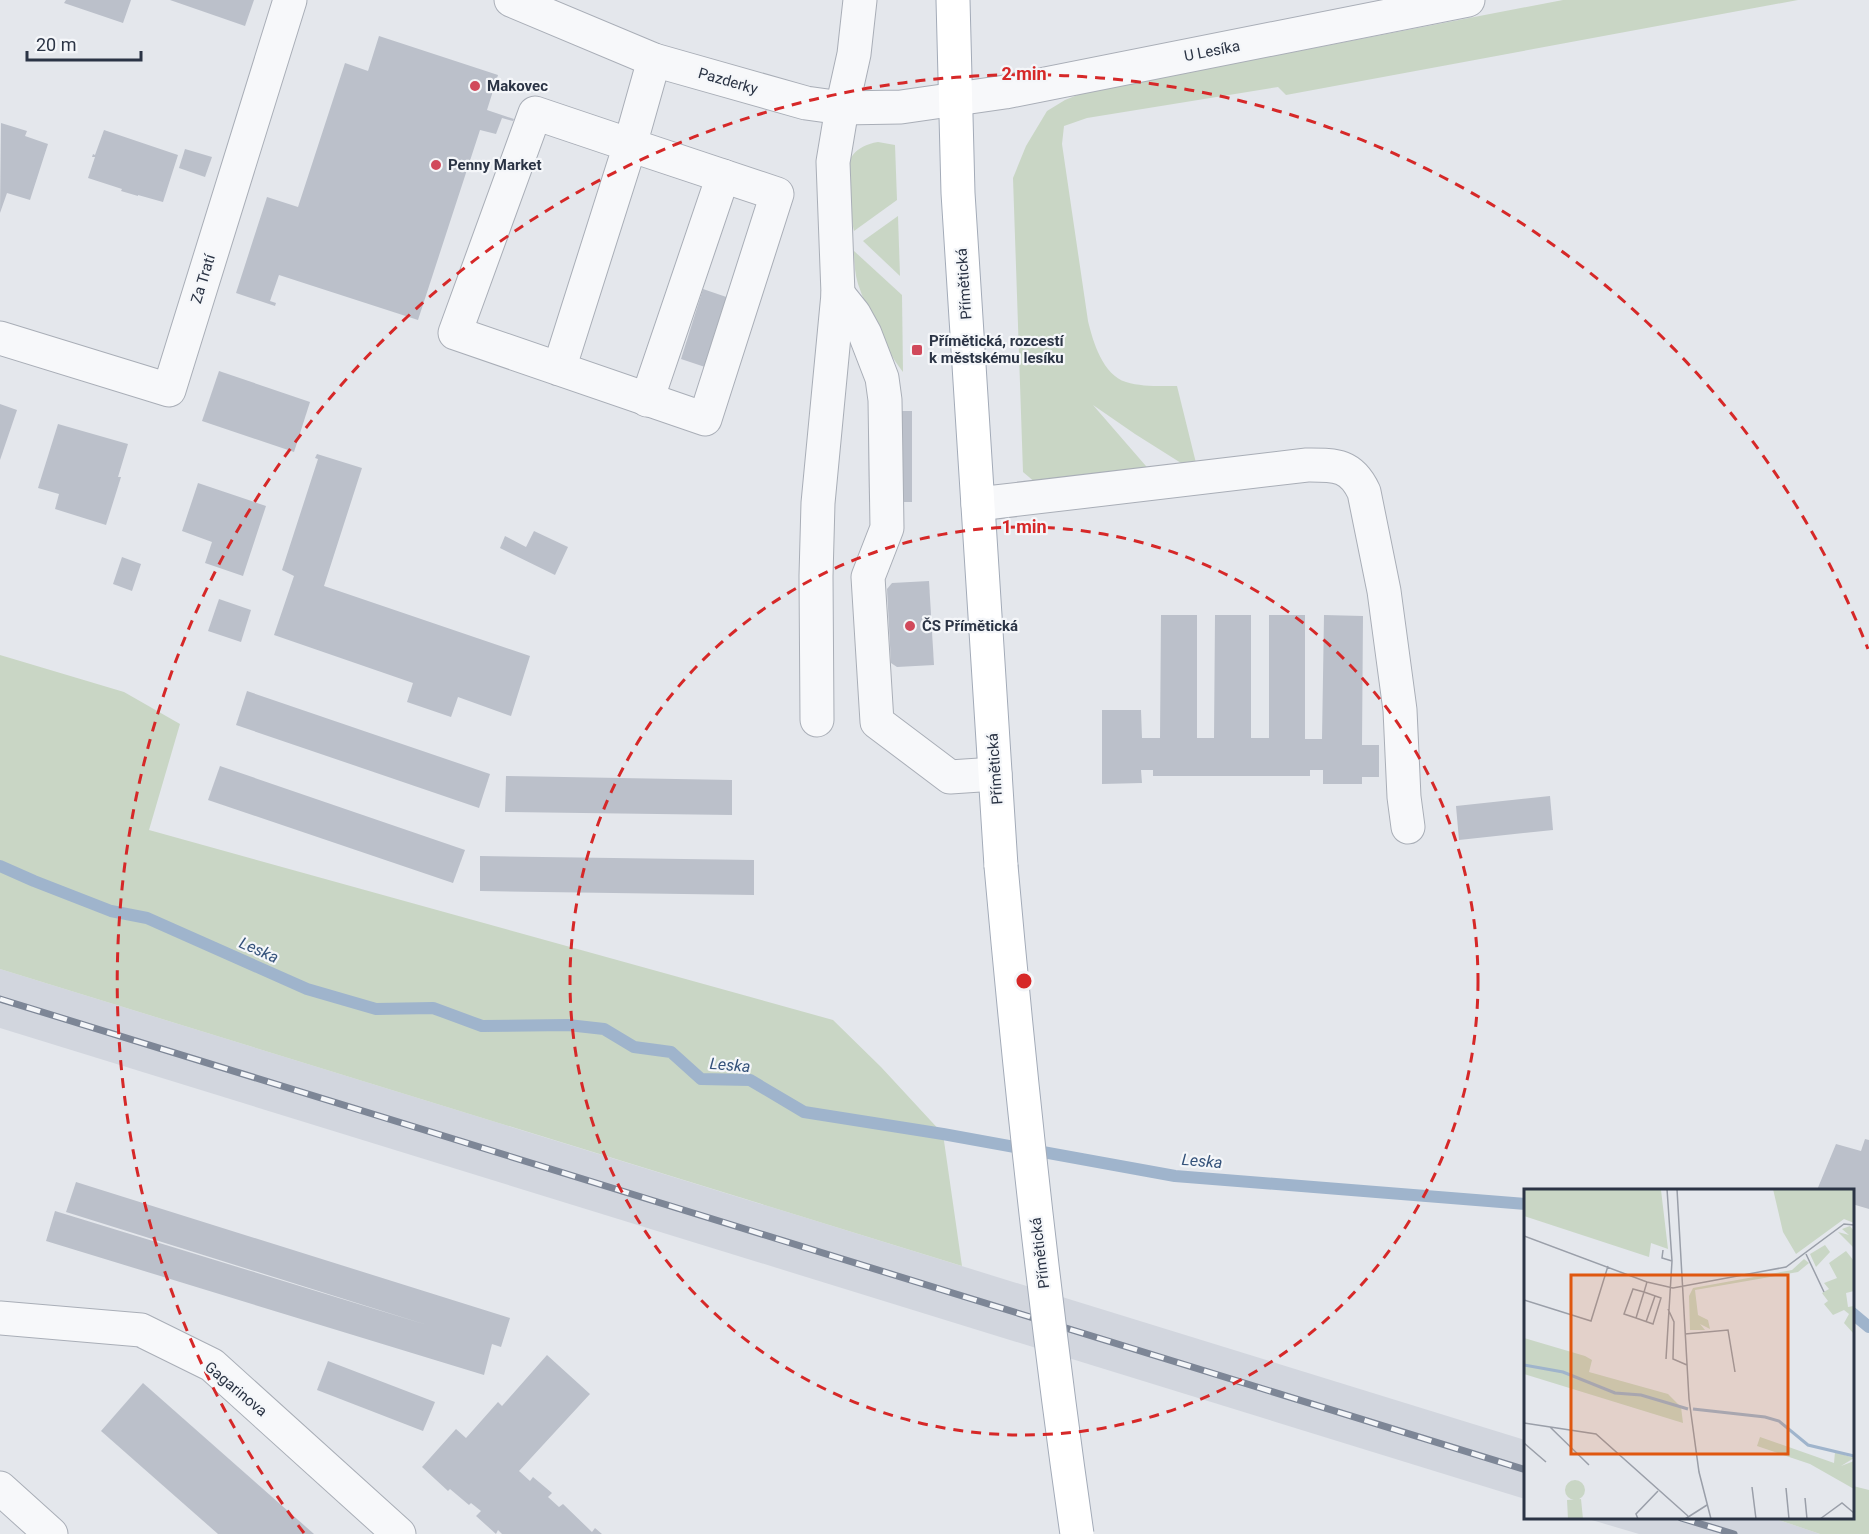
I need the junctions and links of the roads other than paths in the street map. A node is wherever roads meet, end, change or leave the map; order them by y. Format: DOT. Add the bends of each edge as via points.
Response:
graph roads {
  1 [pos="290,0"];
  2 [pos="511,0"];
  3 [pos="860,0"];
  4 [pos="953,0"];
  5 [pos="1468,0"];
  6 [pos="654,60"];
  7 [pos="955,99"];
  8 [pos="842,108"];
  9 [pos="630,145"];
  10 [pos="723,176"];
  11 [pos="838,294"];
  12 [pos="0,338"];
  13 [pos="559,369"];
  14 [pos="647,400"];
  15 [pos="978,504"];
  16 [pos="817,720"];
  17 [pos="995,774"];
  18 [pos="1408,826"];
  19 [pos="0,1318"];
  20 [pos="0,1488"];
  21 [pos="51,1534"];
  22 [pos="399,1534"];
  23 [pos="1077,1534"];
  1 -- 12 [label="street, Za Tratí" via="169,390"];
  2 -- 6 [label="street, Pazderky"];
  3 -- 8 [label="street"];
  4 -- 7 [label="main road, Přímětická"];
  5 -- 7 [label="street, U Lesíka"];
  6 -- 8 [label="street, Pazderky" via="806,103"];
  6 -- 9 [label="street"];
  7 -- 8 [label="street, Pazderky" via="901,107"];
  7 -- 15 [label="main road, Přímětická"];
  8 -- 11 [label="street" via="833,162"];
  9 -- 10 [label="street"];
  9 -- 13 [label="street"];
  9 -- 13 [label="street" via="535,113 455,333"];
  10 -- 14 [label="street"];
  10 -- 14 [label="street" via="777,194 705,419"];
  11 -- 16 [label="street" via="818,503"];
  11 -- 17 [label="street" via="865,334 882,378 885,400 887,528 868,577 877,722 950,777"];
  13 -- 14 [label="street"];
  15 -- 17 [label="main road, Přímětická"];
  15 -- 18 [label="street" via="1307,465 1348,470 1364,492 1384,591 1400,711"];
  17 -- 23 [label="main road, Přímětická, bridge" via="1018,1059"];
  19 -- 22 [label="street, Gagarinova" via="141,1330 212,1365"];
  20 -- 21 [label="street"];
}
